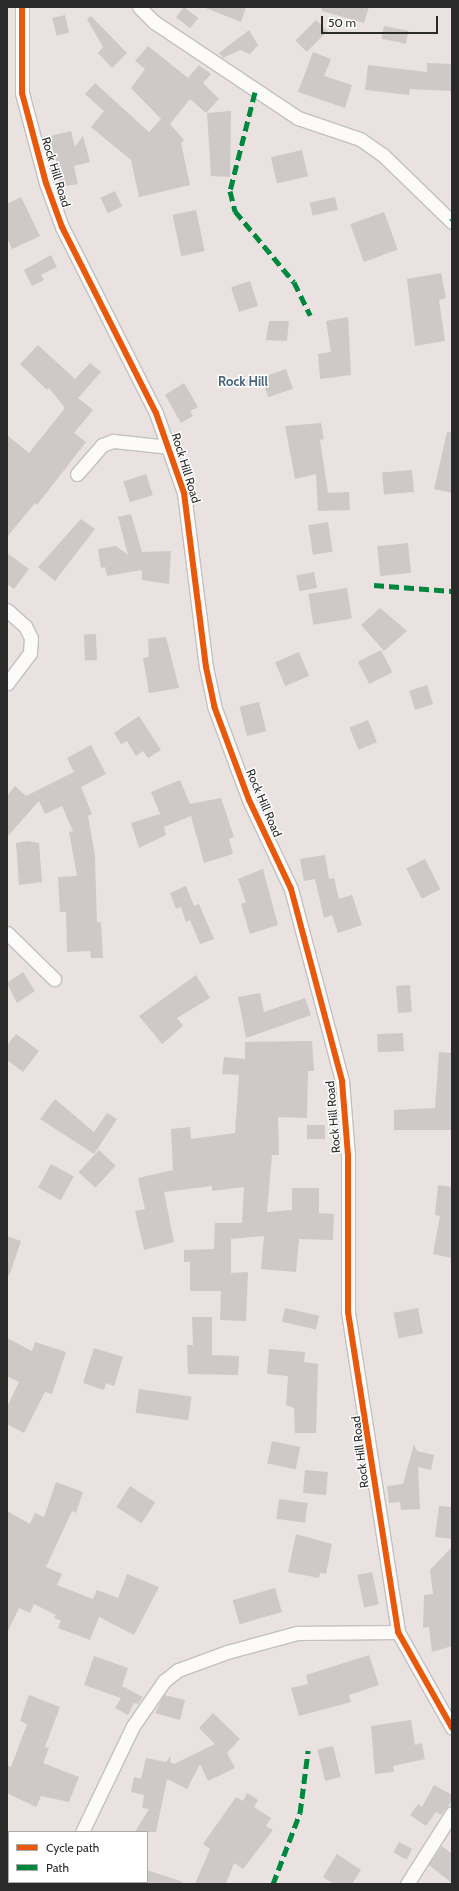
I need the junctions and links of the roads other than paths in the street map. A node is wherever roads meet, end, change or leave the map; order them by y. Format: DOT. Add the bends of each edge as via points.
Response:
graph roads {
  1 [pos="22,7"];
  2 [pos="139,7"];
  3 [pos="452,222"];
  4 [pos="169,447"];
  5 [pos="77,474"];
  6 [pos="7,610"];
  7 [pos="7,683"];
  8 [pos="7,933"];
  9 [pos="54,979"];
  10 [pos="398,1632"];
  11 [pos="452,1728"];
  12 [pos="452,1814"];
  13 [pos="82,1831"];
  14 [pos="407,1884"];
  1 -- 4 [label="street, Rock Hill Road" via="22,93 46,183 62,227 131,362"];
  2 -- 3 [label="street" via="154,22 298,118 360,139 383,154"];
  4 -- 5 [label="street" via="113,441 102,445"];
  4 -- 10 [label="street, Rock Hill Road" via="184,493 206,668 214,706 249,800 291,889 342,1081 348,1156 348,1312"];
  6 -- 7 [label="street" via="25,626 31,638 30,653"];
  8 -- 9 [label="street"];
  10 -- 11 [label="street"];
  10 -- 13 [label="street" via="297,1633 227,1652 178,1670 164,1681 133,1726"];
  12 -- 14 [label="street"];
}
